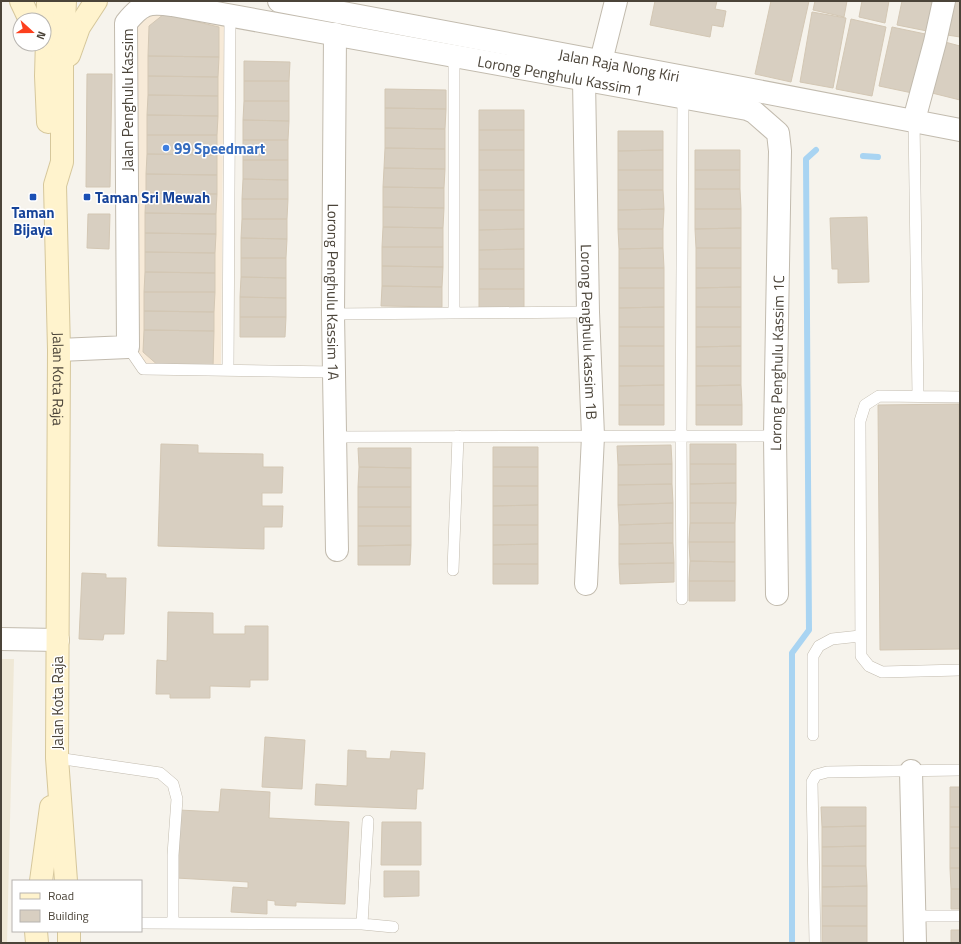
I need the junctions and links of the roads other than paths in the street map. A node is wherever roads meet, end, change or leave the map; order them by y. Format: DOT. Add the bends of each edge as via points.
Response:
graph roads {
  1 [pos="21,1"];
  2 [pos="48,1"];
  3 [pos="65,1"];
  4 [pos="96,1"];
  5 [pos="278,1"];
  6 [pos="616,1"];
  7 [pos="944,1"];
  8 [pos="26,12"];
  9 [pos="230,15"];
  10 [pos="335,34"];
  11 [pos="42,52"];
  12 [pos="454,56"];
  13 [pos="600,61"];
  14 [pos="54,70"];
  15 [pos="584,80"];
  16 [pos="682,98"];
  17 [pos="914,120"];
  18 [pos="960,130"];
  19 [pos="778,133"];
  20 [pos="588,312"];
  21 [pos="454,313"];
  22 [pos="333,314"];
  23 [pos="128,347"];
  24 [pos="59,350"];
  25 [pos="228,370"];
  26 [pos="334,372"];
  27 [pos="918,396"];
  28 [pos="960,397"];
  29 [pos="458,436"];
  30 [pos="593,436"];
  31 [pos="681,436"];
  32 [pos="775,436"];
  33 [pos="335,437"];
  34 [pos="337,550"];
  35 [pos="453,570"];
  36 [pos="586,584"];
  37 [pos="777,594"];
  38 [pos="682,599"];
  39 [pos="860,636"];
  40 [pos="1,639"];
  41 [pos="58,640"];
  42 [pos="960,670"];
  43 [pos="813,735"];
  44 [pos="57,758"];
  45 [pos="960,770"];
  46 [pos="911,771"];
  47 [pos="368,821"];
  48 [pos="42,880"];
  49 [pos="66,880"];
  50 [pos="914,916"];
  51 [pos="960,916"];
  52 [pos="142,923"];
  53 [pos="173,923"];
  54 [pos="362,924"];
  55 [pos="393,927"];
  56 [pos="36,932"];
  57 [pos="69,932"];
  58 [pos="37,943"];
  59 [pos="69,943"];
  60 [pos="816,943"];
  61 [pos="915,943"];
  1 -- 8 [label="main road"];
  2 -- 14 [label="main road"];
  3 -- 14 [label="main road, Jalan Kota Raja"];
  4 -- 14 [label="main road" via="78,27 71,53"];
  5 -- 13 [label="street, Jalan Raja Nong Kiri"];
  6 -- 13 [label="street"];
  7 -- 17 [label="street"];
  9 -- 10 [label="street, Jalan Penghulu Kassim"];
  9 -- 23 [label="street, Jalan Penghulu Kassim" via="155,2 143,6 126,23"];
  9 -- 25 [label="lane"];
  10 -- 12 [label="street, Lorong Penghulu Kassim 1"];
  10 -- 22 [label="street, Lorong Penghulu Kassim 1A"];
  11 -- 14 [label="main road"];
  12 -- 15 [label="street, Lorong Penghulu Kassim 1"];
  12 -- 21 [label="lane"];
  13 -- 17 [label="street, Jalan Raja Nong Kiri"];
  14 -- 24 [label="main road, Jalan Kota Raja" via="62,162 55,185"];
  15 -- 16 [label="street, Lorong Penghulu Kassim 1"];
  15 -- 20 [label="street, Lorong Penghulu kassim 1B"];
  16 -- 19 [label="street, Lorong Penghulu Kassim 1" via="754,112"];
  16 -- 31 [label="lane"];
  17 -- 18 [label="street, Jalan Raja Nong Kiri"];
  17 -- 27 [label="lane"];
  19 -- 32 [label="street, Lorong Penghulu Kassim 1C" via="780,151"];
  20 -- 21 [label="lane"];
  20 -- 30 [label="street, Lorong Penghulu kassim 1B"];
  21 -- 22 [label="lane"];
  22 -- 26 [label="street, Lorong Penghulu Kassim 1A"];
  23 -- 24 [label="street"];
  23 -- 25 [label="lane" via="143,369"];
  24 -- 41 [label="main road, Jalan Kota Raja"];
  25 -- 26 [label="lane"];
  26 -- 33 [label="street, Lorong Penghulu Kassim 1A"];
  27 -- 28 [label="lane"];
  27 -- 39 [label="lane" via="879,396 865,405 860,421"];
  29 -- 30 [label="lane"];
  29 -- 33 [label="lane"];
  29 -- 35 [label="lane"];
  30 -- 31 [label="lane"];
  30 -- 36 [label="street, Lorong Penghulu kassim 1B"];
  31 -- 32 [label="lane"];
  31 -- 38 [label="lane"];
  32 -- 37 [label="street, Lorong Penghulu Kassim 1C"];
  33 -- 34 [label="street, Lorong Penghulu Kassim 1A"];
  39 -- 42 [label="lane" via="861,656 869,666 882,672"];
  39 -- 43 [label="lane" via="832,639 819,646 813,656"];
  40 -- 41 [label="street"];
  41 -- 44 [label="main road, Jalan Kota Raja"];
  44 -- 48 [label="main road, Jalan Kota Raja"];
  44 -- 49 [label="main road, Jalan Kota Raja"];
  44 -- 53 [label="lane" via="160,773 173,784 178,809 173,855"];
  45 -- 46 [label="lane"];
  46 -- 50 [label="street"];
  46 -- 60 [label="lane" via="827,772 816,775 812,782"];
  47 -- 54 [label="lane"];
  50 -- 51 [label="lane"];
  50 -- 61 [label="street"];
  52 -- 53 [label="lane"];
  53 -- 54 [label="lane"];
  54 -- 55 [label="lane"];
  56 -- 58 [label="main road"];
  57 -- 59 [label="main road"];
}
